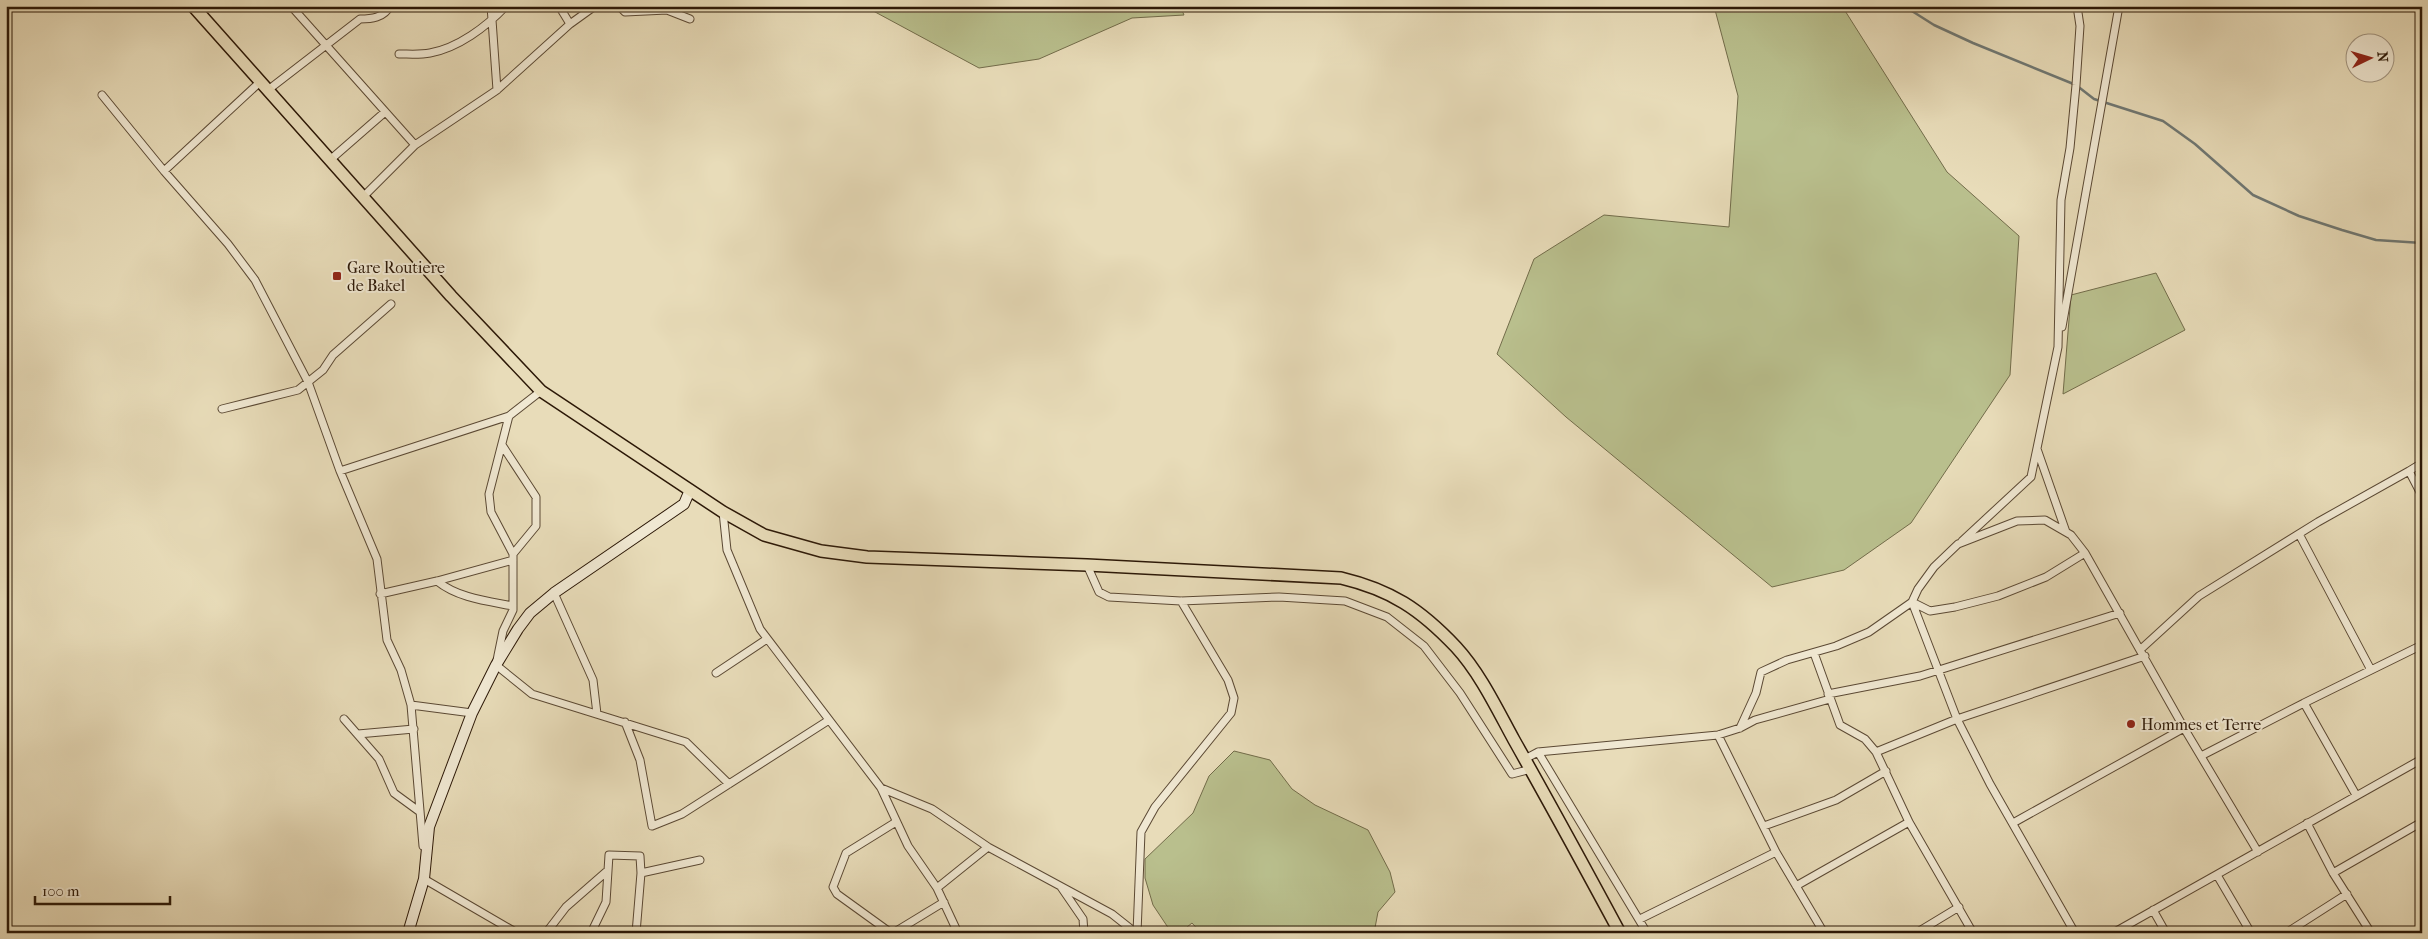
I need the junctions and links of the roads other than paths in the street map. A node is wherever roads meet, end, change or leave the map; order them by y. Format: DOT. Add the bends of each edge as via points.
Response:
graph roads {
  1 [pos="193,6"];
  2 [pos="290,6"];
  3 [pos="390,6"];
  4 [pos="491,6"];
  5 [pos="506,6"];
  6 [pos="559,6"];
  7 [pos="595,6"];
  8 [pos="619,6"];
  9 [pos="2077,6"];
  10 [pos="2119,6"];
  11 [pos="690,19"];
  12 [pos="492,21"];
  13 [pos="570,24"];
  14 [pos="326,45"];
  15 [pos="398,54"];
  16 [pos="264,86"];
  17 [pos="496,90"];
  18 [pos="102,95"];
  19 [pos="386,112"];
  20 [pos="415,145"];
  21 [pos="330,160"];
  22 [pos="164,171"];
  23 [pos="363,197"];
  24 [pos="391,304"];
  25 [pos="2058,347"];
  26 [pos="308,382"];
  27 [pos="541,391"];
  28 [pos="222,409"];
  29 [pos="509,416"];
  30 [pos="502,445"];
  31 [pos="2037,449"];
  32 [pos="2422,463"];
  33 [pos="2409,471"];
  34 [pos="340,472"];
  35 [pos="690,490"];
  36 [pos="2422,496"];
  37 [pos="722,512"];
  38 [pos="2066,532"];
  39 [pos="2299,534"];
  40 [pos="1958,544"];
  41 [pos="2085,553"];
  42 [pos="513,557"];
  43 [pos="1087,565"];
  44 [pos="437,581"];
  45 [pos="554,593"];
  46 [pos="380,594"];
  47 [pos="1180,601"];
  48 [pos="1912,602"];
  49 [pos="513,606"];
  50 [pos="2120,613"];
  51 [pos="767,639"];
  52 [pos="2422,645"];
  53 [pos="2143,652"];
  54 [pos="1814,653"];
  55 [pos="496,665"];
  56 [pos="2371,670"];
  57 [pos="1938,671"];
  58 [pos="716,673"];
  59 [pos="1829,696"];
  60 [pos="2304,703"];
  61 [pos="411,705"];
  62 [pos="472,713"];
  63 [pos="597,714"];
  64 [pos="344,719"];
  65 [pos="1957,719"];
  66 [pos="829,720"];
  67 [pos="625,722"];
  68 [pos="1740,728"];
  69 [pos="2184,728"];
  70 [pos="414,729"];
  71 [pos="358,734"];
  72 [pos="1718,735"];
  73 [pos="1538,752"];
  74 [pos="1876,752"];
  75 [pos="2200,756"];
  76 [pos="2422,759"];
  77 [pos="1528,764"];
  78 [pos="1886,771"];
  79 [pos="729,784"];
  80 [pos="881,788"];
  81 [pos="2356,795"];
  82 [pos="420,812"];
  83 [pos="896,822"];
  84 [pos="1910,822"];
  85 [pos="2422,822"];
  86 [pos="2013,823"];
  87 [pos="2307,823"];
  88 [pos="1764,826"];
  89 [pos="988,848"];
  90 [pos="1776,852"];
  91 [pos="2258,852"];
  92 [pos="700,860"];
  93 [pos="425,866"];
  94 [pos="606,872"];
  95 [pos="641,873"];
  96 [pos="2333,873"];
  97 [pos="2217,875"];
  98 [pos="424,879"];
  99 [pos="1059,884"];
  100 [pos="1796,886"];
  101 [pos="936,888"];
  102 [pos="2347,894"];
  103 [pos="944,902"];
  104 [pos="1959,907"];
  105 [pos="2154,910"];
  106 [pos="1640,920"];
  107 [pos="408,933"];
  108 [pos="517,933"];
  109 [pos="546,933"];
  110 [pos="591,933"];
  111 [pos="636,933"];
  112 [pos="892,933"];
  113 [pos="958,933"];
  114 [pos="1084,933"];
  115 [pos="1137,933"];
  116 [pos="1620,933"];
  117 [pos="1648,933"];
  118 [pos="1824,933"];
  119 [pos="1916,933"];
  120 [pos="1973,933"];
  121 [pos="2075,933"];
  122 [pos="2113,933"];
  123 [pos="2166,933"];
  124 [pos="2251,933"];
  125 [pos="2286,933"];
  126 [pos="2371,933"];
  1 -- 16 [label="main road"];
  2 -- 14 [label="street"];
  3 -- 14 [label="street" via="376,19 360,19"];
  4 -- 12 [label="street"];
  5 -- 12 [label="street"];
  6 -- 13 [label="street"];
  7 -- 13 [label="street"];
  8 -- 11 [label="street" via="625,12 667,10"];
  9 -- 25 [label="street" via="2080,26 2076,84 2061,200"];
  10 -- 25 [label="street"];
  12 -- 15 [label="street" via="448,48 428,53"];
  12 -- 17 [label="street"];
  13 -- 17 [label="street"];
  14 -- 16 [label="street"];
  14 -- 19 [label="street"];
  16 -- 21 [label="main road"];
  16 -- 22 [label="street"];
  17 -- 20 [label="street"];
  18 -- 22 [label="street"];
  19 -- 20 [label="street"];
  19 -- 21 [label="street"];
  20 -- 23 [label="street"];
  21 -- 23 [label="main road"];
  22 -- 26 [label="street" via="256,280"];
  23 -- 27 [label="main road"];
  24 -- 26 [label="street" via="333,355 323,370"];
  25 -- 31 [label="street"];
  26 -- 28 [label="street" via="298,390"];
  26 -- 34 [label="street"];
  27 -- 29 [label="street"];
  27 -- 35 [label="main road"];
  29 -- 30 [label="street"];
  29 -- 34 [label="street"];
  30 -- 42 [label="street" via="489,494 492,512"];
  30 -- 42 [label="street" via="536,497 536,526"];
  31 -- 38 [label="street"];
  31 -- 40 [label="street" via="2031,477"];
  32 -- 33 [label="street"];
  33 -- 36 [label="street"];
  33 -- 39 [label="street"];
  34 -- 46 [label="street" via="377,559"];
  35 -- 37 [label="main road"];
  35 -- 45 [label="street" via="684,504"];
  37 -- 43 [label="main road" via="764,535 846,555"];
  37 -- 51 [label="street" via="727,550"];
  38 -- 40 [label="street" via="2044,520 2017,521"];
  38 -- 41 [label="street"];
  39 -- 53 [label="street" via="2199,596"];
  39 -- 56 [label="street"];
  40 -- 48 [label="street" via="1934,567"];
  41 -- 48 [label="street" via="2046,577 1998,596 1930,611"];
  41 -- 50 [label="street"];
  42 -- 44 [label="street"];
  42 -- 49 [label="street"];
  43 -- 47 [label="street" via="1099,592 1109,597"];
  43 -- 77 [label="main road" via="1294,574 1341,578 1372,586 1419,612 1457,648 1493,702"];
  44 -- 46 [label="street"];
  44 -- 49 [label="street" via="447,589 469,597"];
  45 -- 55 [label="street" via="530,613"];
  45 -- 63 [label="street" via="593,680"];
  46 -- 61 [label="street" via="387,640 401,670"];
  47 -- 77 [label="street" via="1278,597 1345,601 1387,617 1424,646 1460,693 1512,774"];
  47 -- 115 [label="street" via="1228,680 1234,698 1231,713 1155,807 1141,832"];
  48 -- 54 [label="street" via="1869,632"];
  48 -- 57 [label="street"];
  49 -- 55 [label="street" via="503,631"];
  50 -- 53 [label="street"];
  50 -- 57 [label="street"];
  51 -- 58 [label="street"];
  51 -- 66 [label="street"];
  52 -- 56 [label="street"];
  53 -- 65 [label="street"];
  53 -- 69 [label="street"];
  54 -- 59 [label="street"];
  54 -- 68 [label="street" via="1787,660 1761,672 1756,693"];
  55 -- 62 [label="street"];
  55 -- 63 [label="street" via="532,694"];
  56 -- 60 [label="street"];
  57 -- 59 [label="street"];
  57 -- 65 [label="street"];
  59 -- 68 [label="street"];
  59 -- 74 [label="street" via="1840,725 1865,739"];
  60 -- 75 [label="street"];
  60 -- 81 [label="street"];
  61 -- 62 [label="street"];
  61 -- 70 [label="street"];
  62 -- 93 [label="street" via="429,828"];
  63 -- 67 [label="street"];
  64 -- 71 [label="street"];
  65 -- 74 [label="street"];
  65 -- 86 [label="street"];
  66 -- 79 [label="street"];
  66 -- 80 [label="street"];
  67 -- 79 [label="street" via="686,742"];
  67 -- 79 [label="street" via="640,760 652,826 682,814"];
  68 -- 72 [label="street"];
  69 -- 75 [label="street"];
  69 -- 86 [label="street"];
  70 -- 71 [label="street"];
  70 -- 82 [label="street"];
  71 -- 82 [label="street" via="379,759 394,793"];
  72 -- 73 [label="street"];
  72 -- 88 [label="street"];
  73 -- 77 [label="street"];
  73 -- 106 [label="street"];
  74 -- 78 [label="street"];
  75 -- 91 [label="street"];
  76 -- 81 [label="street"];
  77 -- 116 [label="main road"];
  78 -- 84 [label="street"];
  78 -- 88 [label="street" via="1836,800"];
  80 -- 83 [label="street"];
  80 -- 89 [label="street" via="932,808"];
  81 -- 87 [label="street"];
  82 -- 93 [label="street"];
  83 -- 101 [label="street"];
  83 -- 112 [label="street" via="846,853 833,887 837,894"];
  84 -- 100 [label="street"];
  84 -- 104 [label="street"];
  85 -- 96 [label="street"];
  86 -- 121 [label="street"];
  87 -- 91 [label="street"];
  87 -- 96 [label="street"];
  88 -- 90 [label="street"];
  89 -- 99 [label="street"];
  89 -- 101 [label="street"];
  90 -- 100 [label="street"];
  90 -- 106 [label="street"];
  91 -- 97 [label="street"];
  92 -- 95 [label="street"];
  93 -- 98 [label="street"];
  94 -- 95 [label="street" via="608,858 612,854 640,856"];
  94 -- 109 [label="street" via="566,908"];
  94 -- 110 [label="street" via="606,902"];
  95 -- 111 [label="street"];
  96 -- 102 [label="street"];
  97 -- 105 [label="street"];
  97 -- 124 [label="street"];
  98 -- 107 [label="street"];
  98 -- 108 [label="street"];
  99 -- 114 [label="street" via="1083,919"];
  99 -- 115 [label="street" via="1112,914"];
  100 -- 118 [label="street"];
  101 -- 103 [label="street"];
  102 -- 125 [label="street"];
  102 -- 126 [label="street"];
  103 -- 112 [label="street"];
  103 -- 113 [label="street"];
  104 -- 119 [label="street"];
  104 -- 120 [label="street"];
  105 -- 122 [label="street"];
  105 -- 123 [label="street"];
  106 -- 117 [label="street"];
}
